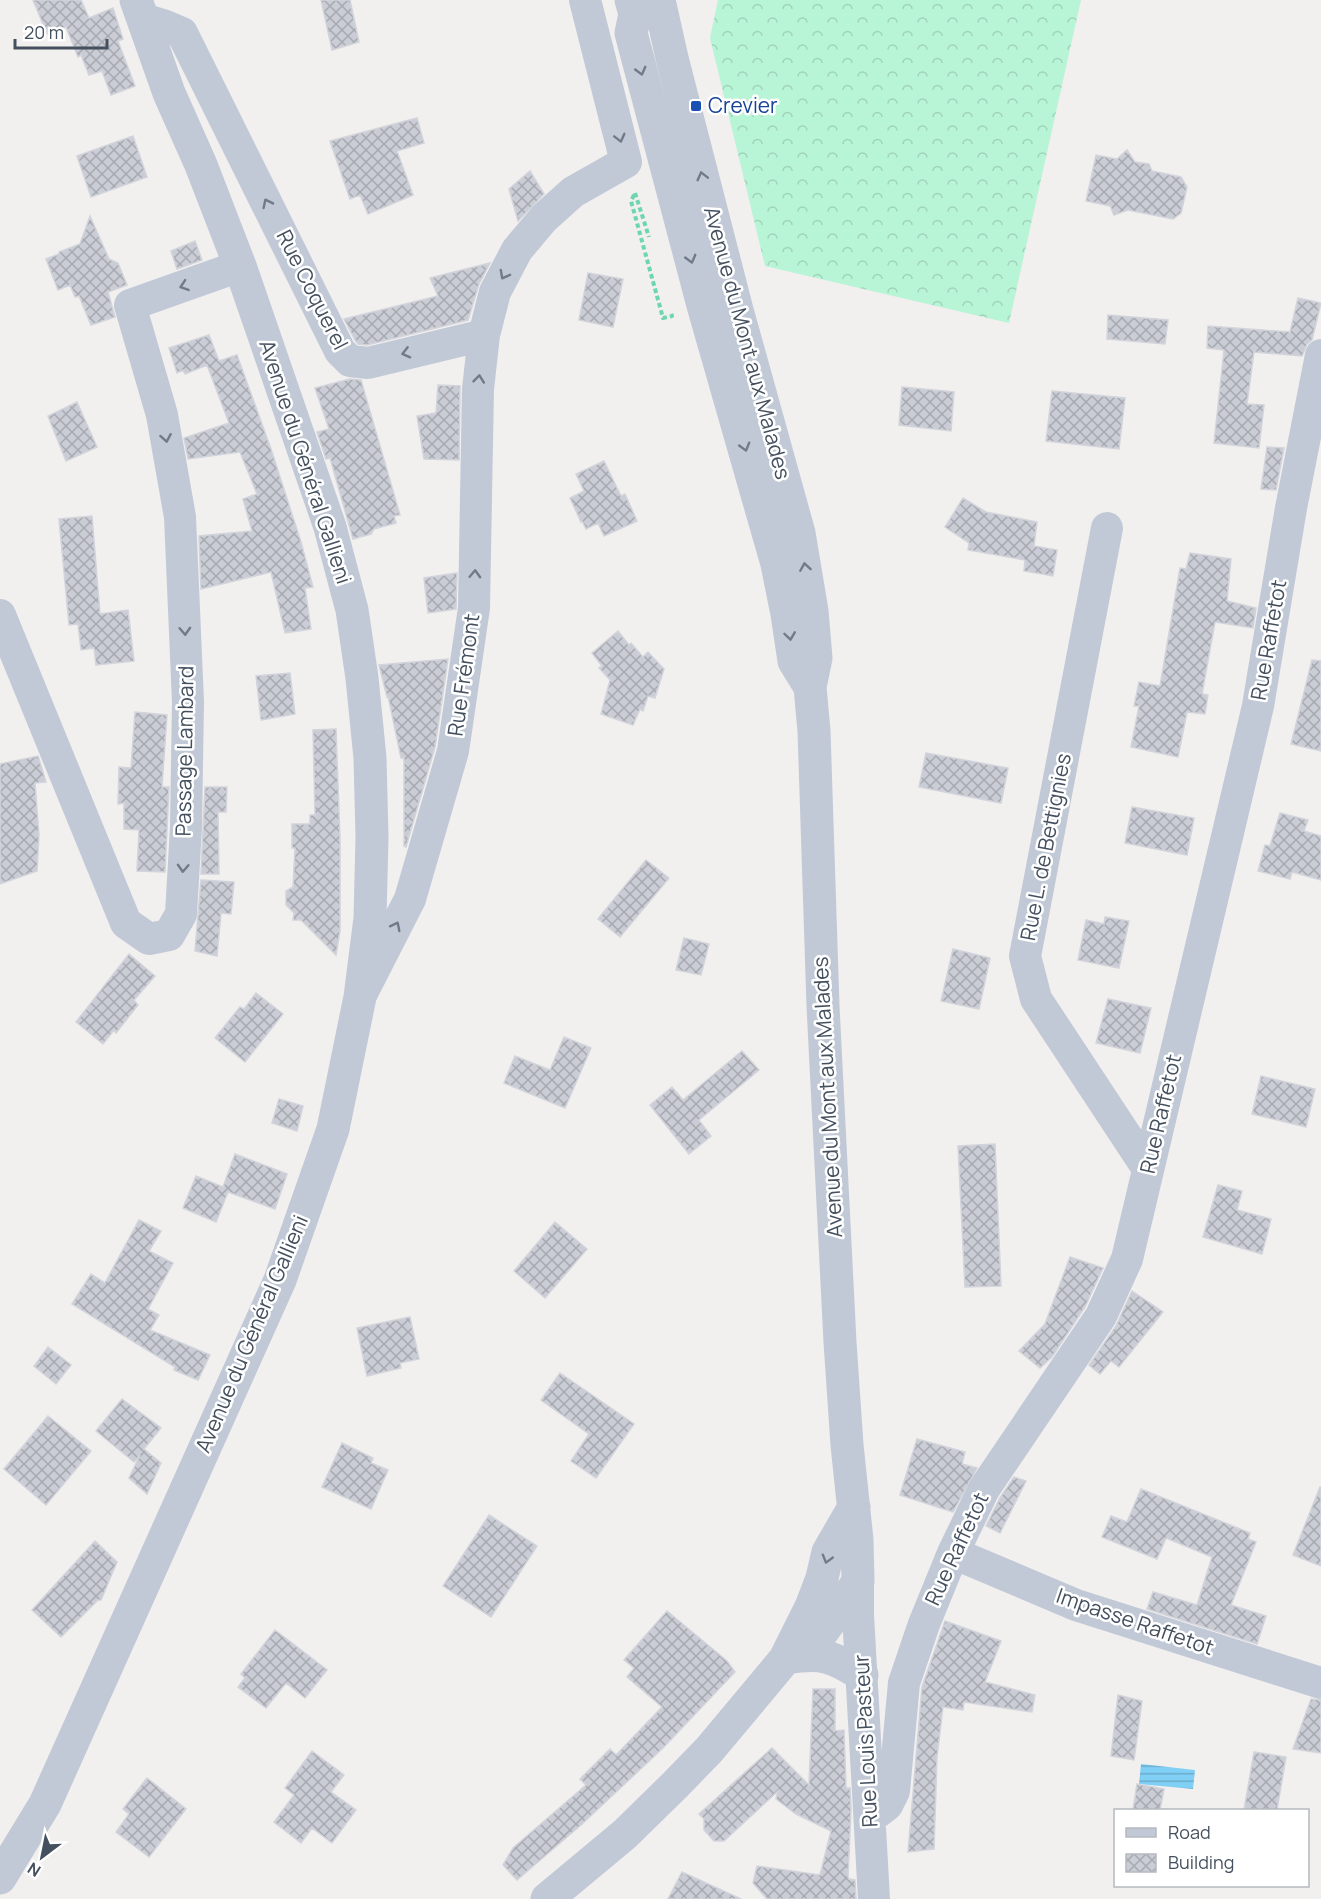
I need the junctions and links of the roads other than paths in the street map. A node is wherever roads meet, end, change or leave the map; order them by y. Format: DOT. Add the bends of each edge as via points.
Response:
graph roads {
  1 [pos="585,0"];
  2 [pos="654,5"];
  3 [pos="139,10"];
  4 [pos="240,266"];
  5 [pos="484,335"];
  6 [pos="1321,355"];
  7 [pos="1107,528"];
  8 [pos="0,615"];
  9 [pos="360,997"];
  10 [pos="1148,1169"];
  11 [pos="854,1507"];
  12 [pos="953,1553"];
  13 [pos="858,1582"];
  14 [pos="796,1657"];
  15 [pos="862,1675"];
  16 [pos="1321,1683"];
  17 [pos="870,1818"];
  18 [pos="0,1878"];
  19 [pos="547,1899"];
  20 [pos="874,1899"];
  1 -- 5 [label="street, one-way" via="626,162 573,192 517,250 495,292"];
  2 -- 11 [label="street, Avenue du Mont aux Malades" via="799,533 812,611 816,658 810,687 823,1006 840,1342"];
  3 -- 4 [label="street, Avenue du Général Gallieni"];
  5 -- 3 [label="street, Rue Coquerel, one-way" via="368,363 350,361 340,351 183,33"];
  4 -- 8 [label="street, Passage Lambard, one-way" via="130,305 162,415 180,517 188,702 186,827 181,914 168,935 149,939 126,923"];
  4 -- 9 [label="street, Avenue du Général Gallieni" via="327,517 352,610 370,758 372,837 370,918"];
  9 -- 5 [label="street, Rue Frémont, one-way" via="410,899 453,751 474,608 478,390"];
  6 -- 10 [label="street, Rue Raffetot" via="1258,706"];
  7 -- 10 [label="street, Rue L. de Bettignies" via="1024,956 1036,999"];
  9 -- 18 [label="street, Avenue du Général Gallieni" via="333,1129 279,1280 45,1804"];
  10 -- 12 [label="street, Rue Raffetot" via="1127,1259 1101,1316 984,1489"];
  11 -- 13 [label="street, Avenue du Mont aux Malades"];
  11 -- 14 [label="street, one-way" via="828,1552"];
  12 -- 16 [label="street, Impasse Raffetot" via="1076,1605"];
  12 -- 17 [label="street, Rue Raffetot" via="904,1683 894,1791 887,1805"];
  13 -- 14 [label="street"];
  13 -- 15 [label="street, Rue Louis Pasteur"];
  14 -- 15 [label="street" via="824,1655"];
  14 -- 19 [label="street" via="625,1834"];
  15 -- 17 [label="street, Rue Louis Pasteur"];
  17 -- 20 [label="street, Rue Louis Pasteur"];
}
